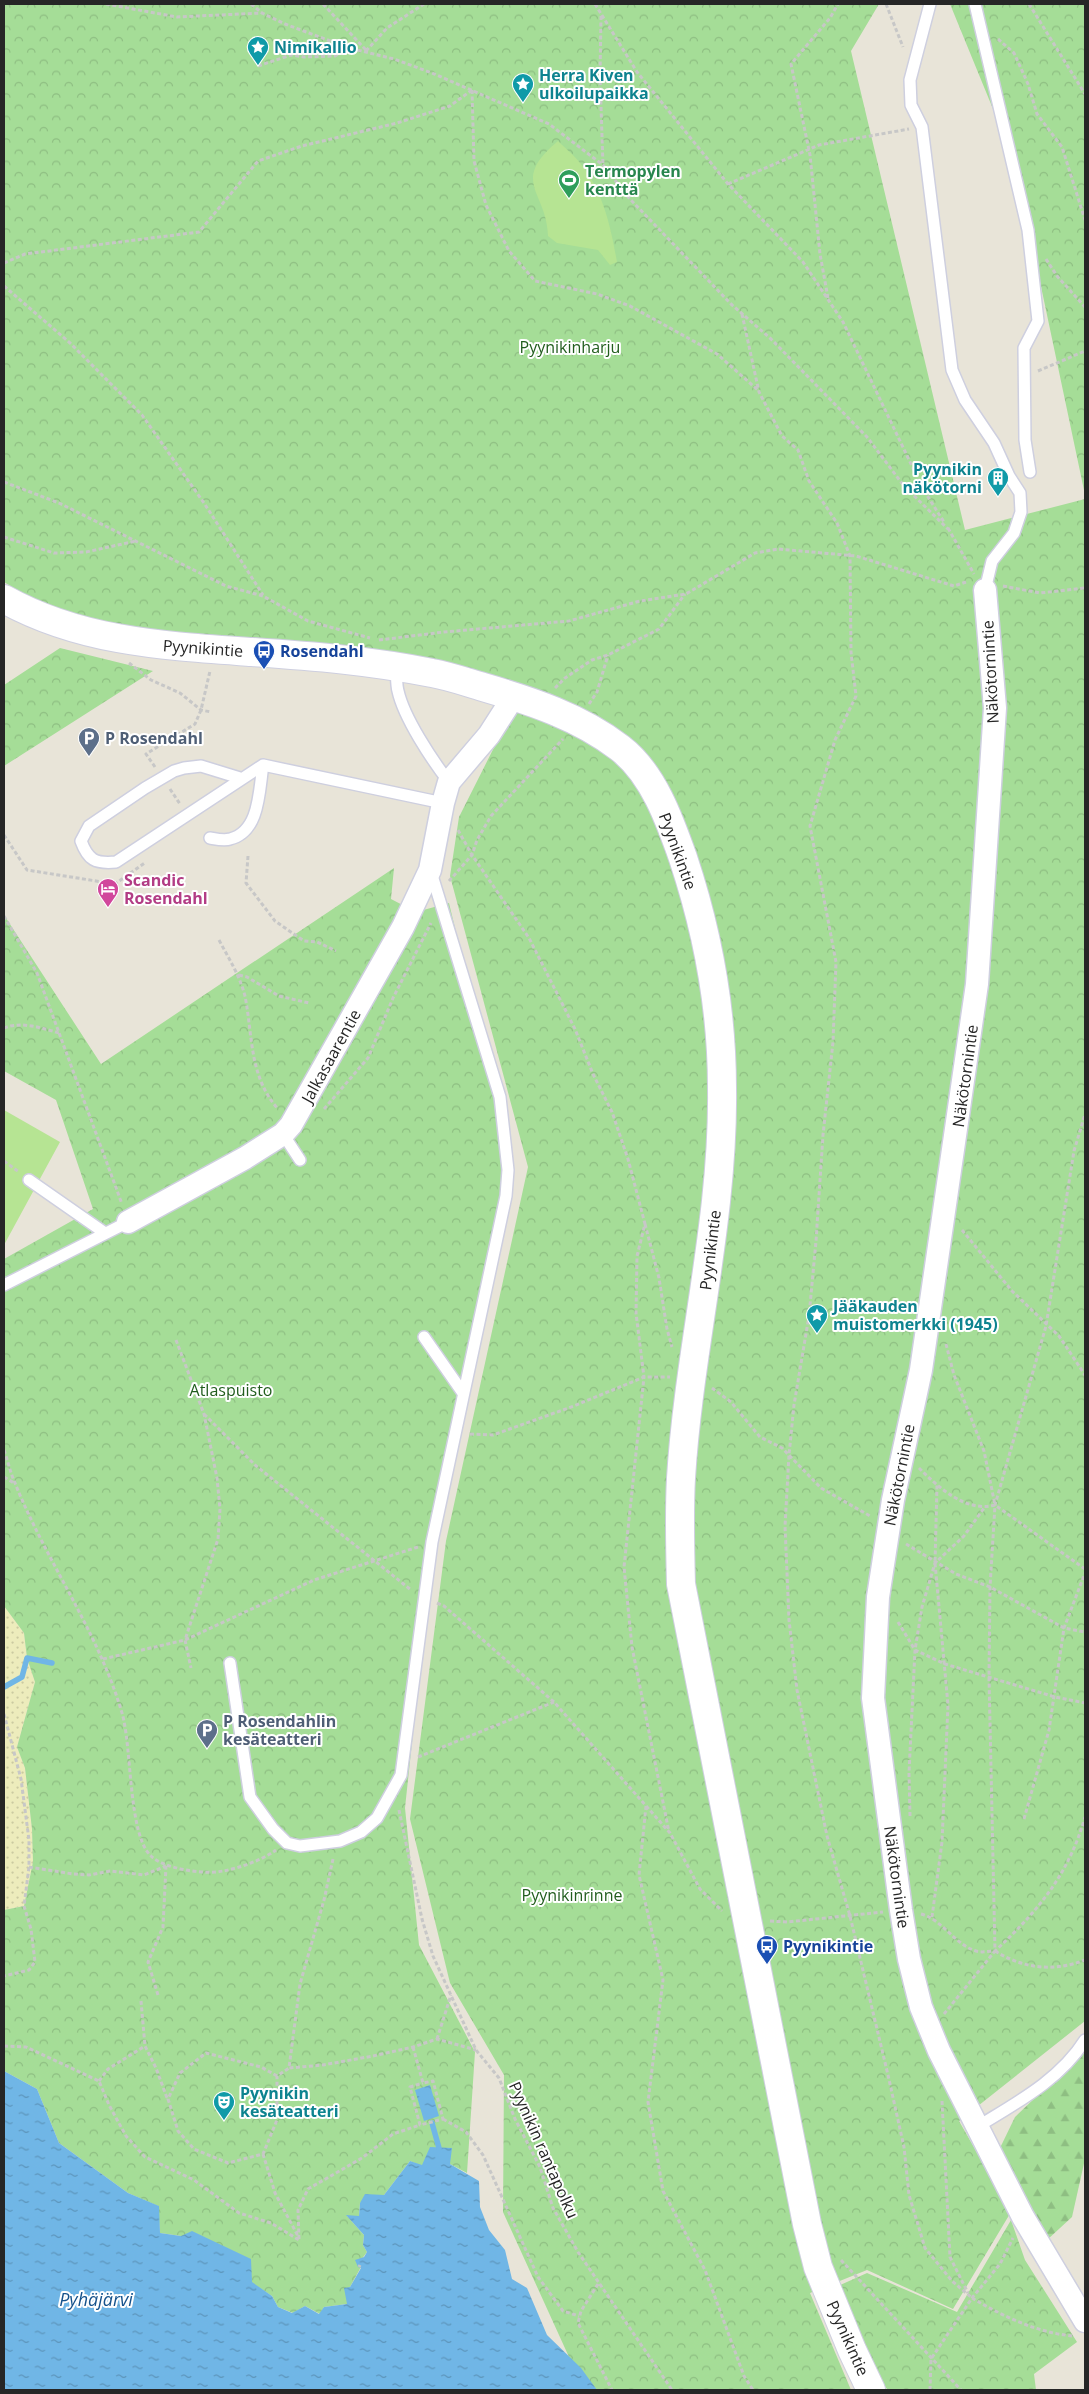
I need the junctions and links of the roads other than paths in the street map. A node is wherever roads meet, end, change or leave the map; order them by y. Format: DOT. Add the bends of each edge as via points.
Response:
graph roads {
  1 [pos="930,4"];
  2 [pos="975,4"];
  3 [pos="1030,472"];
  4 [pos="985,590"];
  5 [pos="4,599"];
  6 [pos="396,666"];
  7 [pos="526,700"];
  8 [pos="263,765"];
  9 [pos="240,778"];
  10 [pos="449,782"];
  11 [pos="443,804"];
  12 [pos="210,838"];
  13 [pos="430,870"];
  14 [pos="287,1129"];
  15 [pos="300,1160"];
  16 [pos="29,1180"];
  17 [pos="128,1222"];
  18 [pos="105,1233"];
  19 [pos="4,1285"];
  20 [pos="424,1337"];
  21 [pos="463,1393"];
  22 [pos="230,1662"];
  23 [pos="1085,2040"];
  24 [pos="977,2127"];
  25 [pos="1084,2329"];
  26 [pos="871,2390"];
  1 -- 4 [label="lane" via="910,80 911,105 922,127 952,370 965,400 994,443 1020,493 1021,512 1014,533 992,562"];
  2 -- 3 [label="lane" via="1028,230 1038,321 1024,348 1025,440"];
  4 -- 24 [label="street, Näkötornintie" via="995,708 977,984 921,1370 878,1597 873,1698 909,1959 930,2030"];
  5 -- 6 [label="street, Pyynikintie" via="40,618 98,636 154,645 306,655"];
  6 -- 7 [label="street, Pyynikintie" via="439,674"];
  6 -- 10 [label="lane" via="397,690 405,709 437,767"];
  7 -- 10 [label="street, Jalkasaarentie" via="489,735"];
  7 -- 26 [label="street, Pyynikintie" via="578,722 622,748 642,772 669,820 684,860 711,961 721,1043 721,1134 716,1208 681,1475 681,1584 807,2224 818,2267"];
  8 -- 9 [label="lane"];
  8 -- 11 [label="lane"];
  8 -- 12 [label="lane" via="256,812 248,830 229,840"];
  9 -- 9 [label="lane" via="201,766 184,768 162,778 89,826 81,841 85,852 91,859 116,862"];
  10 -- 11 [label="street, Jalkasaarentie"];
  11 -- 13 [label="street, Jalkasaarentie"];
  13 -- 14 [label="street, Jalkasaarentie" via="403,927"];
  13 -- 21 [label="lane" via="500,1097 508,1170 506,1196"];
  14 -- 15 [label="lane"];
  14 -- 17 [label="street, Jalkasaarentie" via="245,1158"];
  16 -- 18 [label="lane"];
  17 -- 18 [label="lane, Jalkasaarentie"];
  18 -- 19 [label="lane, Jalkasaarentie"];
  20 -- 21 [label="lane"];
  21 -- 22 [label="lane" via="432,1542 401,1775 377,1818 361,1832 340,1841 300,1846 287,1843 273,1829 250,1797"];
  23 -- 24 [label="lane" via="1056,2074"];
  24 -- 25 [label="street, Näkötornintie"];
}
